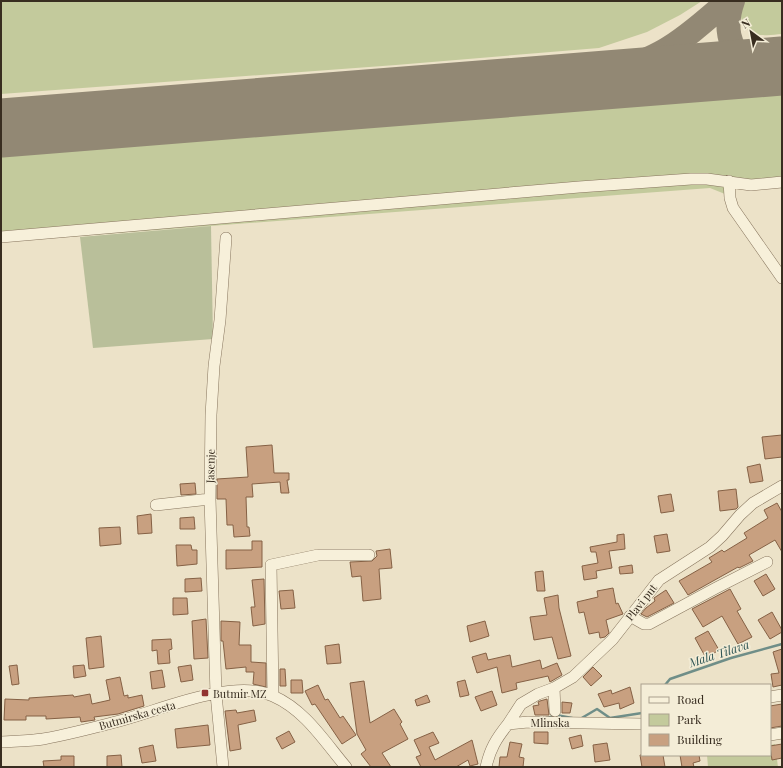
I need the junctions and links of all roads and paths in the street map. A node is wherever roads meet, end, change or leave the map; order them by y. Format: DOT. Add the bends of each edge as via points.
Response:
graph roads {
  1 [pos="729,181"];
  2 [pos="782,182"];
  3 [pos="1,236"];
  4 [pos="226,238"];
  5 [pos="782,278"];
  6 [pos="782,486"];
  7 [pos="210,499"];
  8 [pos="156,505"];
  9 [pos="369,555"];
  10 [pos="767,562"];
  11 [pos="630,616"];
  12 [pos="554,688"];
  13 [pos="216,694"];
  14 [pos="273,695"];
  15 [pos="782,695"];
  16 [pos="771,697"];
  17 [pos="555,711"];
  18 [pos="511,718"];
  19 [pos="641,724"];
  20 [pos="782,733"];
  21 [pos="771,735"];
  22 [pos="1,742"];
  23 [pos="223,767"];
  24 [pos="346,767"];
  25 [pos="486,767"];
  1 -- 2 [label="street" via="751,185"];
  1 -- 3 [label="street" via="691,179 579,187"];
  1 -- 5 [label="street" via="733,208"];
  4 -- 7 [label="street, Jasenje" via="214,366"];
  6 -- 11 [label="street, Plavi put" via="740,514 710,547 659,580"];
  7 -- 8 [label="street"];
  7 -- 13 [label="street, Jasenje"];
  9 -- 14 [label="street" via="318,555 271,565"];
  10 -- 11 [label="street" via="649,624"];
  11 -- 12 [label="street, Plavi put" via="612,640 573,677"];
  12 -- 17 [label="street"];
  12 -- 18 [label="street, Plavi put" via="521,704"];
  13 -- 14 [label="street, Butmirska cesta" via="246,690"];
  13 -- 22 [label="street, Butmirska cesta" via="81,731 42,739"];
  13 -- 23 [label="street, Jasenje"];
  14 -- 24 [label="street, Butmirska cesta" via="300,713"];
  15 -- 16 [label="street"];
  18 -- 19 [label="street, Mlinska" via="528,722"];
  18 -- 25 [label="street" via="494,742"];
  20 -- 21 [label="street"];
}
